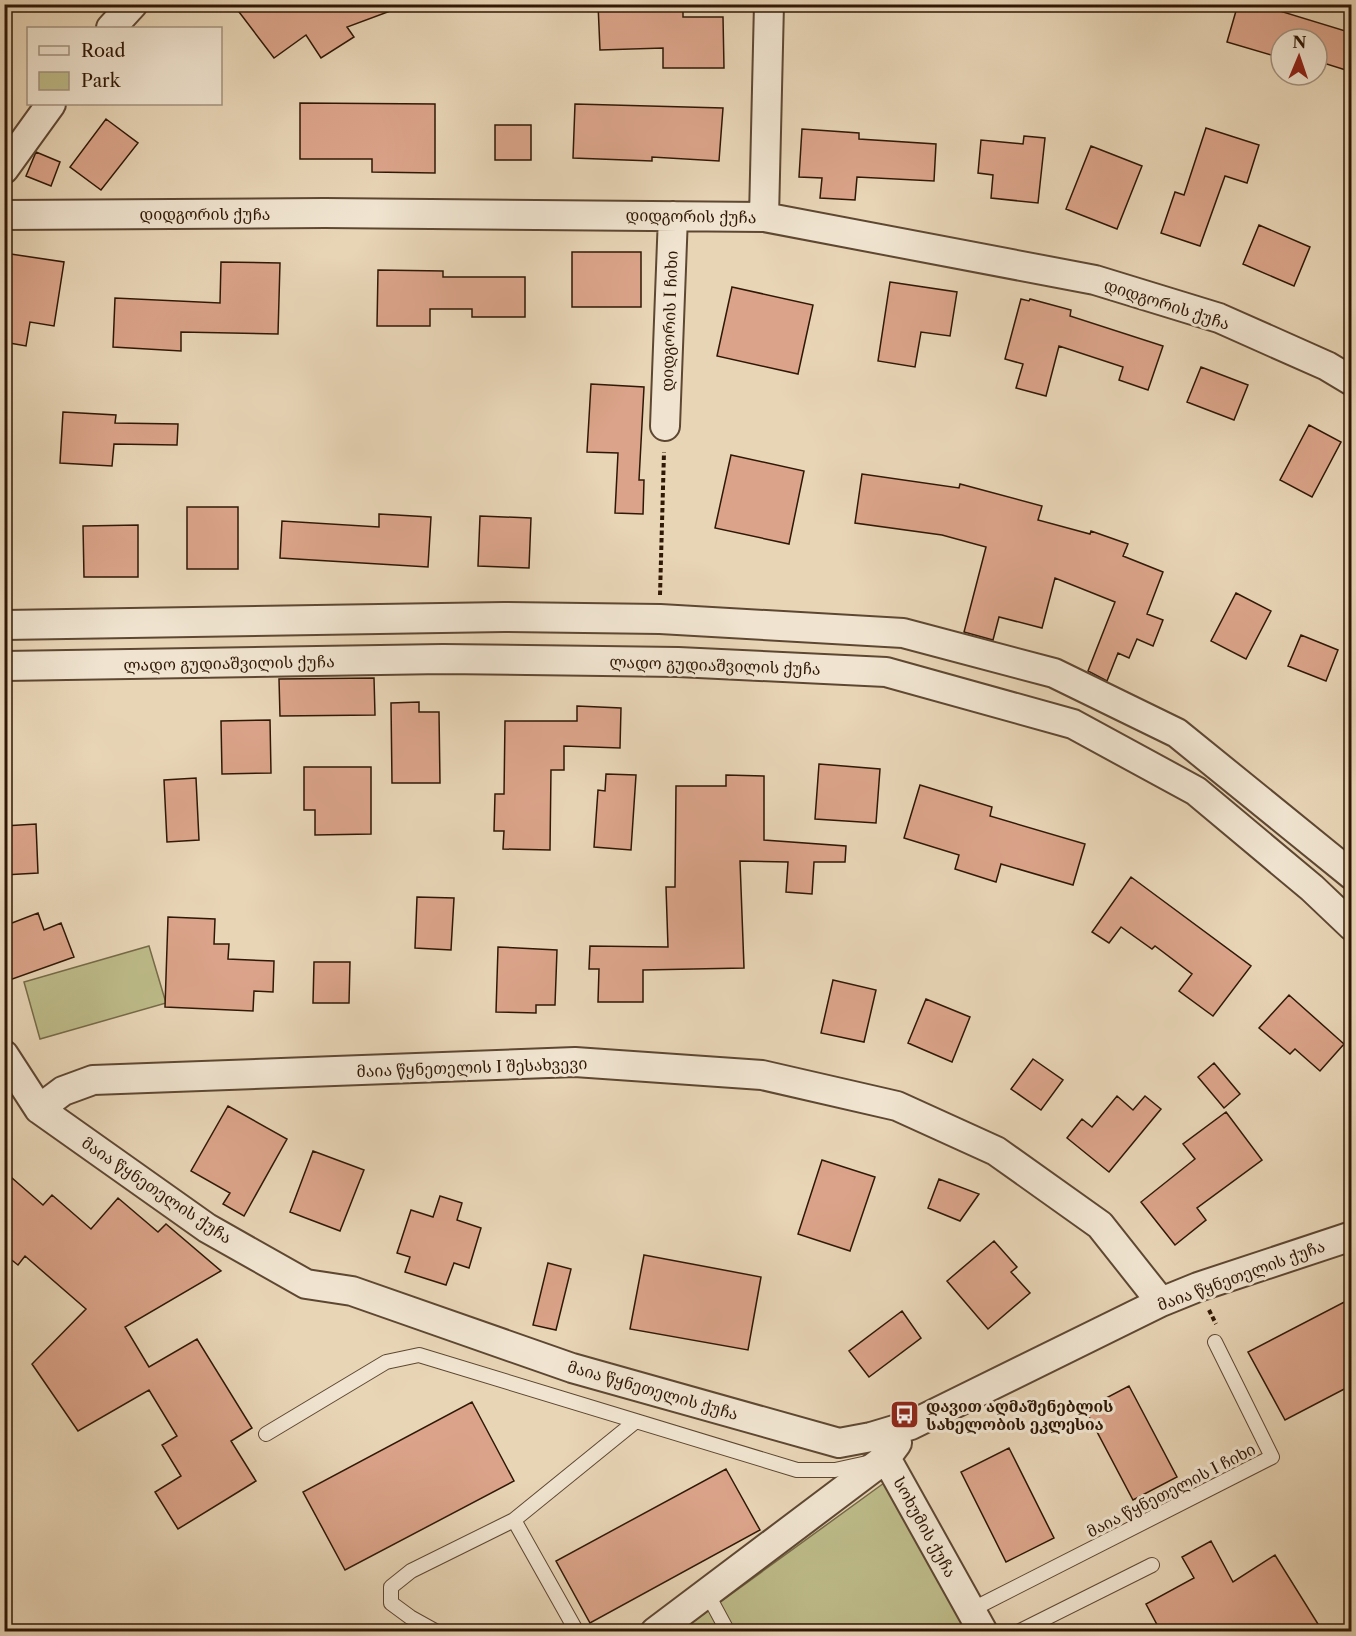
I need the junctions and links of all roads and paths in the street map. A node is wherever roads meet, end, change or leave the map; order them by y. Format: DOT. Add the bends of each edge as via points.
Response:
graph roads {
  1 [pos="133,4"];
  2 [pos="769,4"];
  3 [pos="112,27"];
  4 [pos="50,105"];
  5 [pos="4,169"];
  6 [pos="4,215"];
  7 [pos="673,216"];
  8 [pos="764,217"];
  9 [pos="1352,381"];
  10 [pos="665,426"];
  11 [pos="660,619"];
  12 [pos="266,621"];
  13 [pos="4,626"];
  14 [pos="839,629"];
  15 [pos="266,663"];
  16 [pos="4,666"];
  17 [pos="839,670"];
  18 [pos="1352,874"];
  19 [pos="1352,926"];
  20 [pos="4,1055"];
  21 [pos="39,1109"];
  22 [pos="1352,1236"];
  23 [pos="1198,1287"];
  24 [pos="1161,1302"];
  25 [pos="1215,1342"];
  26 [pos="636,1421"];
  27 [pos="911,1425"];
  28 [pos="266,1434"];
  29 [pos="886,1458"];
  30 [pos="514,1520"];
  31 [pos="1152,1564"];
  32 [pos="707,1593"];
  33 [pos="977,1621"];
  34 [pos="437,1632"];
  35 [pos="577,1632"];
  36 [pos="655,1632"];
  37 [pos="728,1632"];
  38 [pos="1018,1632"];
  1 -- 3 [label="street"];
  2 -- 8 [label="street"];
  4 -- 5 [label="street"];
  6 -- 7 [label="street, დიდგორის ქუჩა"];
  7 -- 8 [label="street, დიდგორის ქუჩა"];
  7 -- 10 [label="street, დიდგორის I ჩიხი"];
  8 -- 9 [label="street, დიდგორის ქუჩა" via="1095,280 1220,318"];
  10 -- 11 [label="path"];
  11 -- 12 [label="street"];
  11 -- 14 [label="street"];
  12 -- 13 [label="street"];
  12 -- 15 [label="street"];
  14 -- 17 [label="street"];
  14 -- 18 [label="street" via="903,633 1054,673 1177,733"];
  15 -- 16 [label="street, ლადო გუდიაშვილის ქუჩა"];
  15 -- 17 [label="street, ლადო გუდიაშვილის ქუჩა" via="443,659 678,662"];
  17 -- 19 [label="street, ლადო გუდიაშვილის ქუჩა" via="885,672 1073,724 1196,791"];
  20 -- 21 [label="street, მაია წყნეთელის ქუჩა"];
  21 -- 24 [label="street, მაია წყნეთელის I შესახვევი" via="63,1091 93,1080 575,1062 762,1075 897,1106 996,1151 1100,1226"];
  21 -- 27 [label="street, მაია წყნეთელის ქუჩა" via="207,1228 306,1284 352,1291 572,1368 839,1443"];
  22 -- 23 [label="street, მაია წყნეთელის ქუჩა"];
  23 -- 24 [label="street, მაია წყნეთელის ქუჩა"];
  23 -- 25 [label="path" via="1223,1338"];
  24 -- 27 [label="street, მაია წყნეთელის ქუჩა"];
  25 -- 33 [label="lane, მაია წყნეთელის I ჩიხი" via="1272,1457"];
  26 -- 28 [label="lane" via="419,1355 386,1362"];
  26 -- 29 [label="lane" via="797,1470 836,1470"];
  26 -- 30 [label="lane"];
  27 -- 29 [label="street, სოხუმის ქუჩა"];
  29 -- 32 [label="street"];
  29 -- 33 [label="street, სოხუმის ქუჩა"];
  30 -- 34 [label="lane" via="411,1571 391,1587 391,1603"];
  30 -- 35 [label="lane"];
  31 -- 38 [label="lane"];
  32 -- 36 [label="street"];
  32 -- 37 [label="lane"];
}
